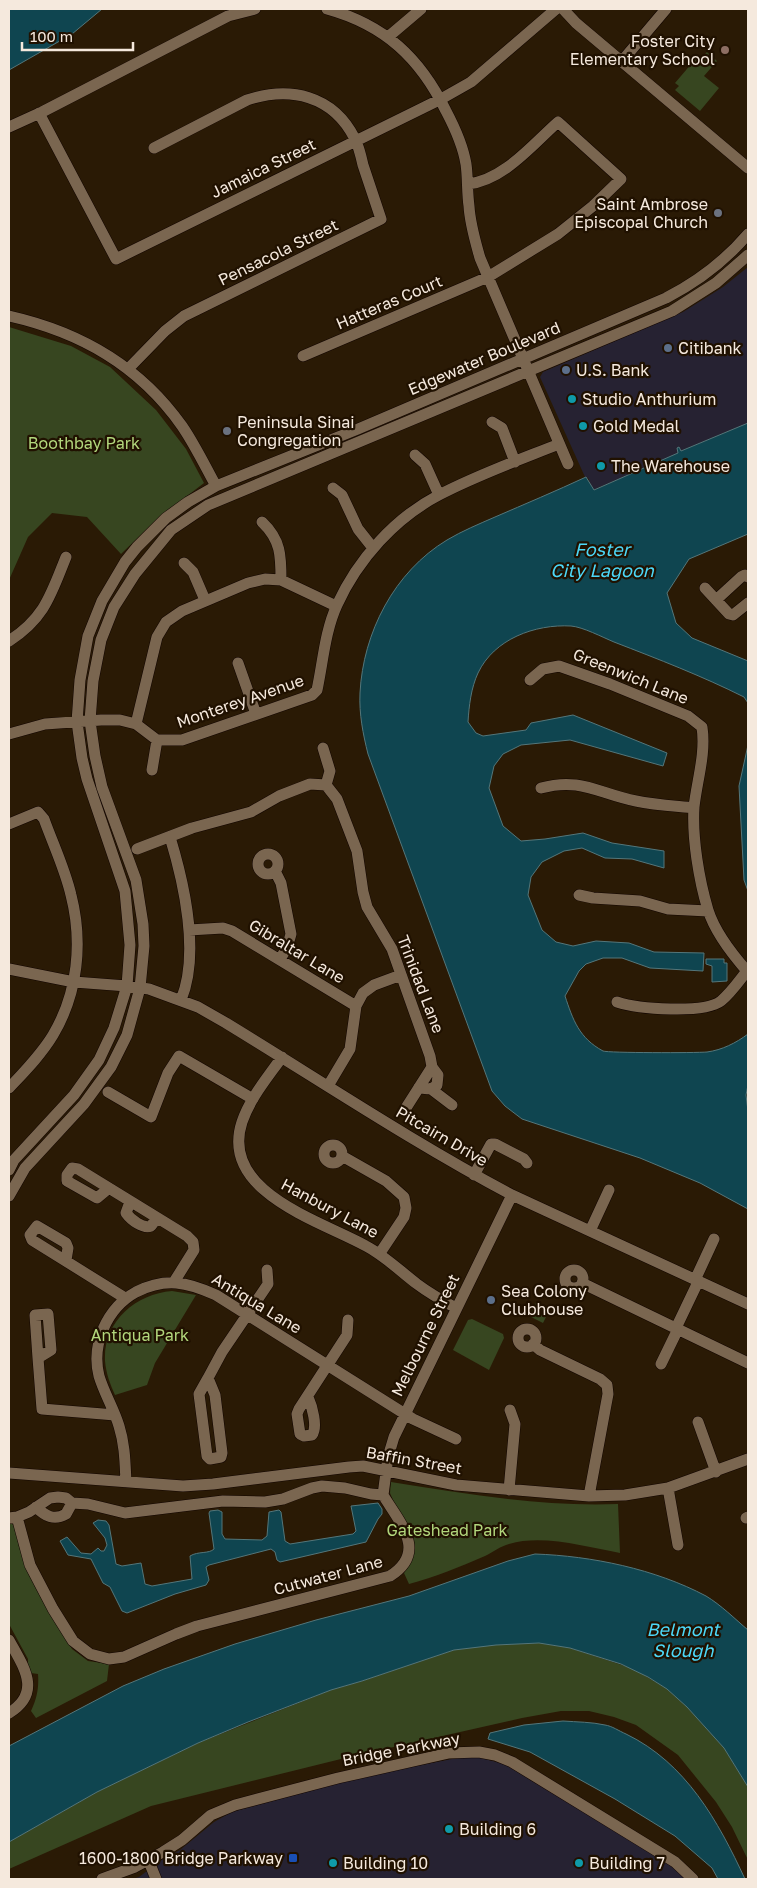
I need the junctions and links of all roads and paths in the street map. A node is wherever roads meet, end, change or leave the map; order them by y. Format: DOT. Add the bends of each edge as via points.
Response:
graph roads {
  1 [pos="255,9"];
  2 [pos="327,9"];
  3 [pos="421,9"];
  4 [pos="556,9"];
  5 [pos="562,9"];
  6 [pos="666,9"];
  7 [pos="388,36"];
  8 [pos="622,61"];
  9 [pos="441,99"];
  10 [pos="39,113"];
  11 [pos="9,127"];
  12 [pos="356,141"];
  13 [pos="154,148"];
  14 [pos="748,168"];
  15 [pos="468,184"];
  16 [pos="748,234"];
  17 [pos="748,255"];
  18 [pos="488,277"];
  19 [pos="9,316"];
  20 [pos="302,356"];
  21 [pos="523,359"];
  22 [pos="128,369"];
  23 [pos="529,370"];
  24 [pos="492,422"];
  25 [pos="559,444"];
  26 [pos="334,454"];
  27 [pos="415,454"];
  28 [pos="516,462"];
  29 [pos="568,464"];
  30 [pos="216,486"];
  31 [pos="333,488"];
  32 [pos="439,495"];
  33 [pos="262,522"];
  34 [pos="158,545"];
  35 [pos="373,548"];
  36 [pos="66,557"];
  37 [pos="184,563"];
  38 [pos="748,577"];
  39 [pos="281,580"];
  40 [pos="705,588"];
  41 [pos="206,600"];
  42 [pos="716,600"];
  43 [pos="748,603"];
  44 [pos="336,606"];
  45 [pos="9,641"];
  46 [pos="238,663"];
  47 [pos="530,680"];
  48 [pos="256,714"];
  49 [pos="90,721"];
  50 [pos="77,722"];
  51 [pos="136,724"];
  52 [pos="9,734"];
  53 [pos="157,740"];
  54 [pos="323,748"];
  55 [pos="152,770"];
  56 [pos="326,785"];
  57 [pos="541,788"];
  58 [pos="694,808"];
  59 [pos="9,824"];
  60 [pos="170,837"];
  61 [pos="136,849"];
  62 [pos="274,871"];
  63 [pos="579,895"];
  64 [pos="708,911"];
  65 [pos="189,930"];
  66 [pos="280,959"];
  67 [pos="9,969"];
  68 [pos="748,971"];
  69 [pos="401,975"];
  70 [pos="74,982"];
  71 [pos="127,986"];
  72 [pos="140,988"];
  73 [pos="181,1000"];
  74 [pos="617,1002"];
  75 [pos="356,1006"];
  76 [pos="282,1057"];
  77 [pos="328,1086"];
  78 [pos="9,1088"];
  79 [pos="425,1088"];
  80 [pos="108,1092"];
  81 [pos="253,1099"];
  82 [pos="452,1105"];
  83 [pos="404,1111"];
  84 [pos="342,1156"];
  85 [pos="527,1164"];
  86 [pos="9,1170"];
  87 [pos="474,1175"];
  88 [pos="109,1188"];
  89 [pos="609,1190"];
  90 [pos="512,1195"];
  91 [pos="9,1196"];
  92 [pos="590,1231"];
  93 [pos="714,1239"];
  94 [pos="380,1253"];
  95 [pos="66,1260"];
  96 [pos="267,1270"];
  97 [pos="697,1281"];
  98 [pos="174,1282"];
  99 [pos="582,1283"];
  100 [pos="125,1298"];
  101 [pos="748,1304"];
  102 [pos="456,1308"];
  103 [pos="35,1315"];
  104 [pos="247,1315"];
  105 [pos="348,1320"];
  106 [pos="677,1329"];
  107 [pos="533,1344"];
  108 [pos="748,1363"];
  109 [pos="661,1364"];
  110 [pos="328,1366"];
  111 [pos="208,1378"];
  112 [pos="308,1397"];
  113 [pos="510,1410"];
  114 [pos="405,1413"];
  115 [pos="115,1415"];
  116 [pos="698,1422"];
  117 [pos="456,1439"];
  118 [pos="748,1459"];
  119 [pos="386,1470"];
  120 [pos="9,1472"];
  121 [pos="716,1472"];
  122 [pos="126,1482"];
  123 [pos="668,1488"];
  124 [pos="509,1490"];
  125 [pos="383,1495"];
  126 [pos="589,1496"];
  127 [pos="72,1503"];
  128 [pos="36,1507"];
  129 [pos="13,1517"];
  130 [pos="678,1545"];
  131 [pos="9,1640"];
  132 [pos="9,1713"];
  133 [pos="148,1860"];
  134 [pos="102,1879"];
  135 [pos="156,1879"];
  136 [pos="693,1879"];
  1 -- 10 [label="street" via="228,16"];
  2 -- 7 [label="street" via="369,24"];
  3 -- 7 [label="street"];
  4 -- 9 [label="street, Jamaica Street" via="471,82"];
  5 -- 8 [label="street"];
  6 -- 8 [label="street"];
  7 -- 9 [label="street" via="419,65"];
  8 -- 14 [label="street"];
  9 -- 12 [label="street, Jamaica Street"];
  9 -- 15 [label="street" via="462,147"];
  10 -- 11 [label="street"];
  10 -- 12 [label="street, Jamaica Street" via="116,259"];
  12 -- 13 [label="street" via="340,117 316,100 277,93 246,100"];
  12 -- 22 [label="street, Pensacola Street" via="381,220 184,316"];
  15 -- 18 [label="street" via="473,231"];
  15 -- 18 [label="street, Hatteras Court" via="495,176 558,122 621,178 558,234"];
  16 -- 21 [label="street, Edgewater Boulevard" via="737,247 686,288"];
  17 -- 23 [label="street, Edgewater Boulevard" via="716,283 672,311"];
  18 -- 20 [label="street, Hatteras Court"];
  18 -- 21 [label="street"];
  19 -- 22 [label="street" via="60,330"];
  21 -- 23 [label="street"];
  21 -- 30 [label="street, Edgewater Boulevard"];
  22 -- 30 [label="street" via="178,421"];
  23 -- 25 [label="street"];
  23 -- 26 [label="street, Edgewater Boulevard"];
  24 -- 28 [label="street" via="502,428"];
  25 -- 28 [label="street, Monterey Avenue"];
  25 -- 29 [label="street"];
  26 -- 30 [label="street, Edgewater Boulevard" via="299,460 228,489"];
  26 -- 34 [label="street, Edgewater Boulevard" via="208,505 171,530"];
  27 -- 32 [label="street" via="425,464"];
  28 -- 32 [label="street, Monterey Avenue"];
  30 -- 34 [label="street, Edgewater Boulevard" via="213,494 161,532"];
  30 -- 50 [label="street, Edgewater Boulevard" via="166,518 118,572 88,636"];
  31 -- 35 [label="street" via="342,495 358,529"];
  32 -- 35 [label="street, Monterey Avenue"];
  33 -- 39 [label="street" via="272,531 279,549"];
  34 -- 49 [label="street, Edgewater Boulevard" via="114,607 100,640"];
  35 -- 44 [label="street, Monterey Avenue"];
  36 -- 45 [label="street" via="38,617"];
  37 -- 41 [label="street" via="193,572"];
  38 -- 42 [label="street" via="741,577"];
  39 -- 41 [label="street" via="256,580"];
  39 -- 44 [label="street"];
  40 -- 42 [label="street"];
  41 -- 51 [label="street" via="173,616 162,629 155,645"];
  42 -- 43 [label="street" via="732,615"];
  44 -- 48 [label="street, Monterey Avenue" via="317,690 301,700"];
  46 -- 48 [label="street"];
  47 -- 58 [label="street, Greenwich Lane" via="542,669 559,666 688,716 702,727 704,741"];
  48 -- 53 [label="street, Monterey Avenue" via="182,740"];
  49 -- 50 [label="street"];
  49 -- 51 [label="street" via="120,720"];
  49 -- 72 [label="street, Edgewater Boulevard" via="102,787 129,860 140,903 144,946"];
  50 -- 52 [label="street" via="45,724"];
  50 -- 71 [label="street, Edgewater Boulevard" via="87,780 125,891 130,945"];
  51 -- 53 [label="street"];
  53 -- 55 [label="street"];
  54 -- 56 [label="street" via="330,771"];
  56 -- 60 [label="street" via="310,784 278,796 251,812"];
  56 -- 69 [label="street, Trinidad Lane" via="338,799 357,851 368,907 392,949"];
  57 -- 58 [label="street" via="576,784 636,801"];
  58 -- 64 [label="street, Greenwich Lane" via="697,861"];
  59 -- 70 [label="street" via="38,812 44,820 71,894 78,944"];
  60 -- 61 [label="street"];
  60 -- 65 [label="street" via="181,877"];
  62 -- 66 [label="street" via="281,883 291,934"];
  63 -- 64 [label="street" via="640,901 668,909"];
  64 -- 68 [label="street, Greenwich Lane" via="730,950"];
  65 -- 66 [label="street, Gibraltar Lane" via="232,930"];
  65 -- 73 [label="street" via="187,979"];
  66 -- 75 [label="street, Gibraltar Lane"];
  67 -- 70 [label="street, Pitcairn Drive"];
  68 -- 74 [label="street" via="721,1001 701,1009 630,1006"];
  69 -- 75 [label="street" via="367,989"];
  69 -- 79 [label="street, Trinidad Lane" via="428,1046 432,1067 439,1078 437,1084"];
  70 -- 71 [label="street, Pitcairn Drive"];
  70 -- 78 [label="street" via="53,1035"];
  71 -- 72 [label="street, Pitcairn Drive"];
  71 -- 86 [label="street, Edgewater Boulevard" via="114,1028 99,1060 74,1095"];
  72 -- 73 [label="street, Pitcairn Drive"];
  72 -- 91 [label="street, Edgewater Boulevard" via="127,1035 111,1067 84,1104 25,1168"];
  73 -- 76 [label="street, Pitcairn Drive"];
  75 -- 77 [label="street" via="350,1049"];
  76 -- 77 [label="street, Pitcairn Drive"];
  76 -- 81 [label="street, Hanbury Lane"];
  77 -- 87 [label="street, Pitcairn Drive"];
  79 -- 82 [label="street"];
  79 -- 83 [label="street"];
  80 -- 81 [label="street" via="151,1117 168,1073 179,1056"];
  81 -- 94 [label="street, Hanbury Lane" via="242,1123 239,1148 247,1172 262,1189 318,1224"];
  84 -- 94 [label="street" via="386,1181 404,1197 404,1217"];
  85 -- 87 [label="street" via="524,1159 492,1144"];
  87 -- 90 [label="street, Pitcairn Drive"];
  88 -- 98 [label="street" via="191,1240 194,1246 191,1256"];
  89 -- 92 [label="street"];
  90 -- 92 [label="street, Pitcairn Drive"];
  90 -- 102 [label="street, Melbourne Street"];
  92 -- 97 [label="street, Pitcairn Drive"];
  93 -- 97 [label="street"];
  94 -- 102 [label="street, Hanbury Lane" via="417,1284"];
  95 -- 100 [label="street"];
  96 -- 104 [label="street" via="268,1284"];
  97 -- 101 [label="street, Pitcairn Drive"];
  97 -- 106 [label="street"];
  98 -- 100 [label="street, Antiqua Lane" via="152,1285"];
  98 -- 104 [label="street, Antiqua Lane" via="189,1284 216,1295"];
  99 -- 106 [label="street"];
  100 -- 115 [label="street, Antiqua Lane" via="102,1330 98,1350 100,1378"];
  102 -- 114 [label="street, Melbourne Street"];
  103 -- 115 [label="street" via="48,1314 51,1350 38,1358 42,1409"];
  104 -- 110 [label="street, Antiqua Lane"];
  104 -- 111 [label="street"];
  105 -- 110 [label="street" via="347,1335"];
  106 -- 108 [label="street"];
  106 -- 109 [label="street"];
  107 -- 126 [label="street" via="606,1385 608,1394"];
  110 -- 112 [label="street"];
  110 -- 114 [label="street, Antiqua Lane"];
  111 -- 111 [label="street" via="199,1394 206,1456 210,1459 221,1457 222,1452 215,1395"];
  113 -- 124 [label="street" via="515,1424"];
  114 -- 117 [label="street, Antiqua Lane"];
  114 -- 119 [label="street, Melbourne Street" via="394,1437"];
  115 -- 122 [label="street, Antiqua Lane" via="125,1453"];
  116 -- 121 [label="street"];
  118 -- 121 [label="street, Baffin Street"];
  119 -- 122 [label="street, Baffin Street" via="349,1467 183,1486"];
  119 -- 124 [label="street, Baffin Street" via="456,1484"];
  119 -- 125 [label="street, Melbourne Street"];
  120 -- 122 [label="street, Baffin Street"];
  121 -- 123 [label="street, Baffin Street"];
  123 -- 126 [label="street, Baffin Street"];
  123 -- 130 [label="street"];
  124 -- 126 [label="street, Baffin Street"];
  125 -- 127 [label="street, Cutwater Lane" via="322,1486 265,1502 223,1501 125,1513"];
  125 -- 129 [label="street, Cutwater Lane" via="406,1532 410,1546 404,1564 390,1576 197,1626 124,1657 109,1659 90,1654 73,1641 30,1565"];
  127 -- 128 [label="street, Cutwater Lane" via="66,1498 50,1498"];
  127 -- 128 [label="street" via="66,1514 56,1518 45,1516"];
  128 -- 129 [label="street, Cutwater Lane"];
  131 -- 132 [label="street" via="28,1681 22,1702"];
  133 -- 134 [label="street, Bridge Parkway"];
  133 -- 135 [label="street"];
  133 -- 136 [label="street, Bridge Parkway" via="177,1843 211,1815 230,1807 338,1778 442,1754 466,1752 488,1754 512,1762 675,1862"];
}
